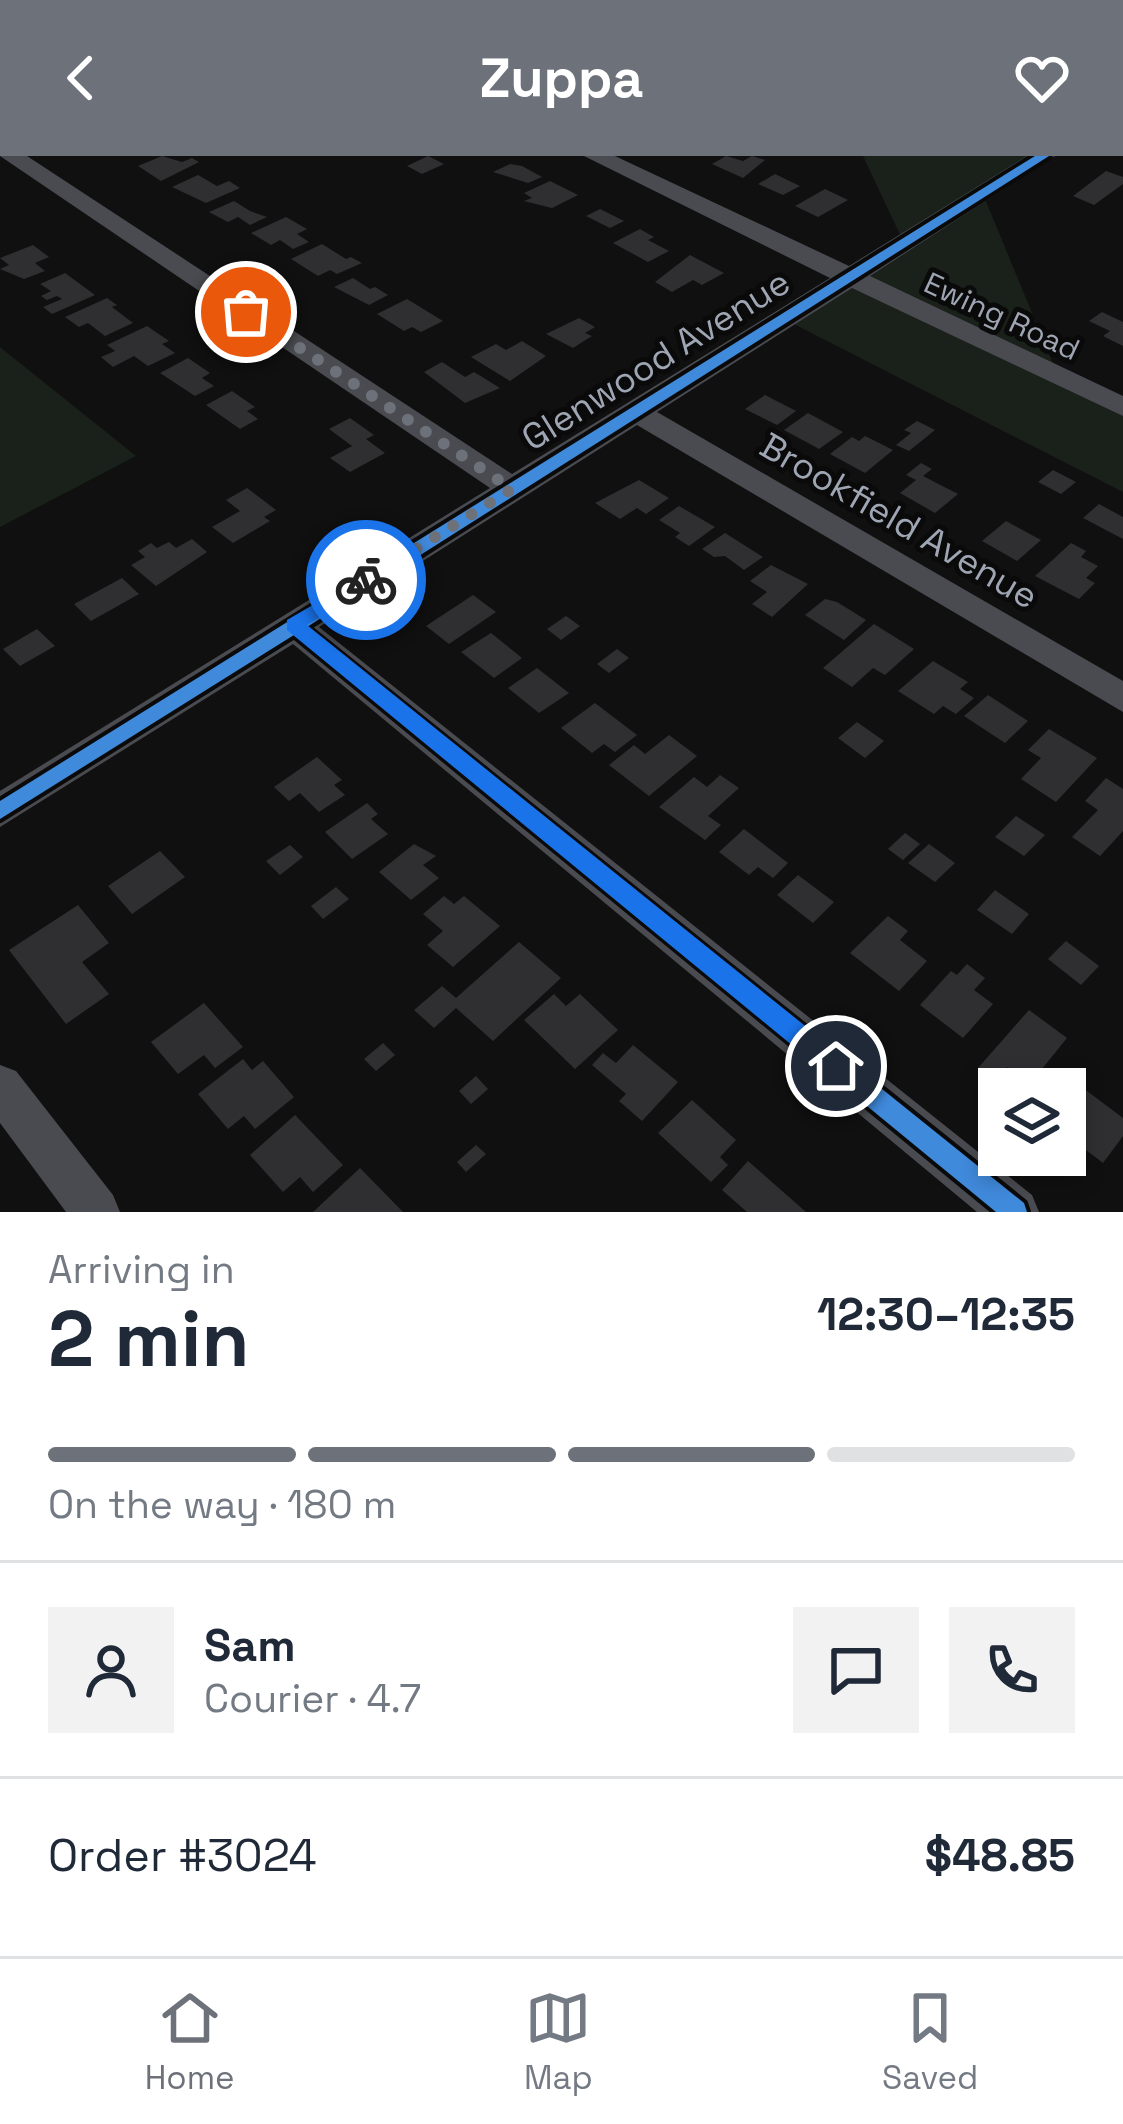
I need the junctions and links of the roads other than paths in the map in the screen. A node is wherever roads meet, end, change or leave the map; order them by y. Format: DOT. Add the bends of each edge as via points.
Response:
graph roads {
  1 [pos="11,156"];
  2 [pos="596,156"];
  3 [pos="1043,156"];
  4 [pos="850,277"];
  5 [pos="1123,407"];
  6 [pos="636,412"];
  7 [pos="512,489"];
  8 [pos="293,625"];
  9 [pos="1123,698"];
  10 [pos="0,812"];
  11 [pos="0,1086"];
  12 [pos="96,1212"];
  13 [pos="1015,1212"];
  1 -- 7 [label="street"];
  2 -- 4 [label="street, Ewing Road"];
  3 -- 4 [label="street, Glenwood Avenue"];
  4 -- 5 [label="street, Ewing Road"];
  4 -- 6 [label="street, Glenwood Avenue"];
  6 -- 7 [label="street, Glenwood Avenue"];
  6 -- 9 [label="street, Brookfield Avenue"];
  7 -- 8 [label="street, Glenwood Avenue"];
  8 -- 10 [label="street, Glenwood Avenue"];
  8 -- 13 [label="street"];
  11 -- 12 [label="street"];
}
